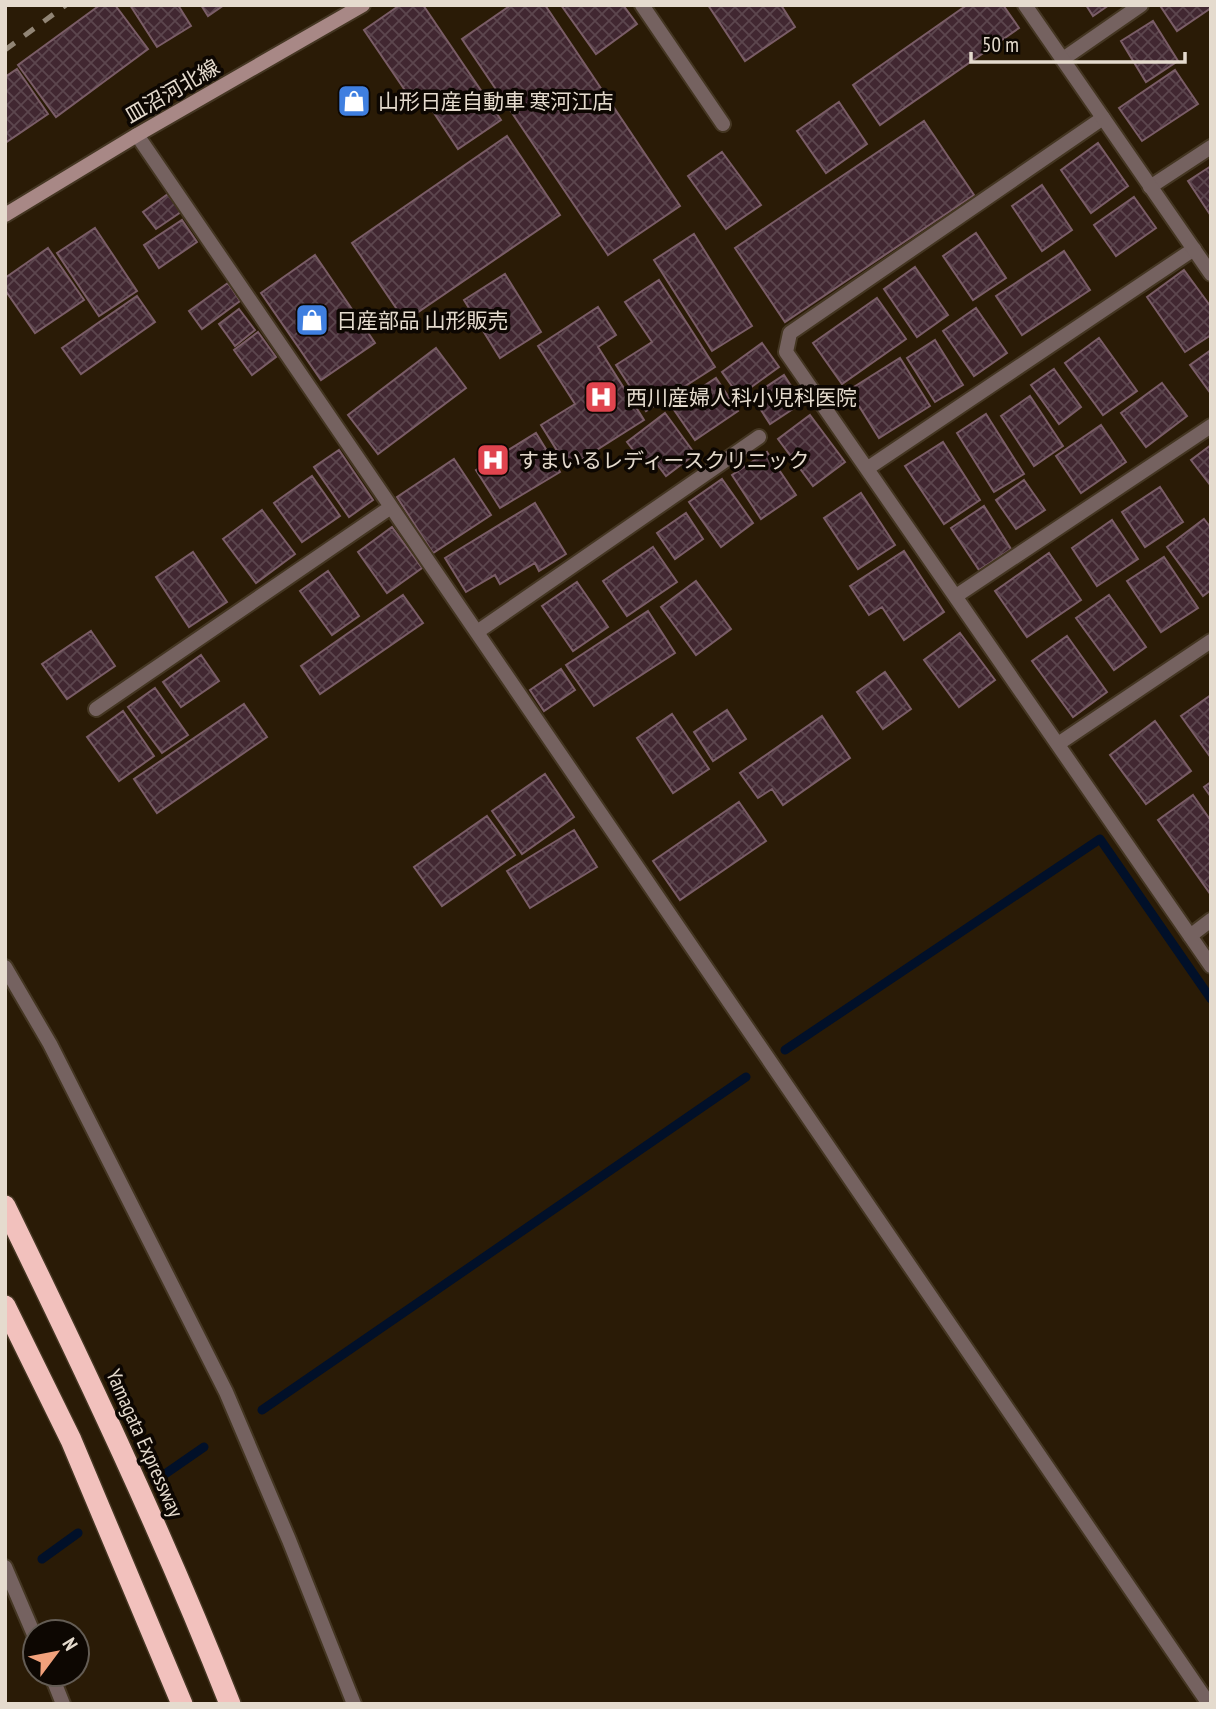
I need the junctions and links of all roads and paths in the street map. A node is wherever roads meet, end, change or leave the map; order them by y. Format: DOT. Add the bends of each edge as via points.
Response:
graph roads {
  1 [pos="363,5"];
  2 [pos="642,5"];
  3 [pos="1026,5"];
  4 [pos="1141,5"];
  5 [pos="1063,59"];
  6 [pos="1103,118"];
  7 [pos="723,124"];
  8 [pos="137,135"];
  9 [pos="1211,147"];
  10 [pos="1150,187"];
  11 [pos="5,215"];
  12 [pos="1194,249"];
  13 [pos="1211,274"];
  14 [pos="1211,426"];
  15 [pos="759,437"];
  16 [pos="868,468"];
  17 [pos="390,507"];
  18 [pos="956,596"];
  19 [pos="477,632"];
  20 [pos="1211,641"];
  21 [pos="96,709"];
  22 [pos="1058,744"];
  23 [pos="1211,920"];
  24 [pos="1190,936"];
  25 [pos="1211,966"];
  26 [pos="5,967"];
  27 [pos="5,1206"];
  28 [pos="5,1306"];
  29 [pos="5,1567"];
  30 [pos="27,1618"];
  31 [pos="182,1704"];
  32 [pos="230,1704"];
  33 [pos="354,1704"];
  34 [pos="1209,1704"];
  1 -- 8 [label="main road, 皿沼河北線"];
  2 -- 7 [label="street"];
  3 -- 5 [label="street"];
  4 -- 5 [label="street"];
  5 -- 6 [label="street"];
  6 -- 10 [label="street"];
  6 -- 16 [label="street" via="790,333 786,352"];
  8 -- 11 [label="main road, 皿沼河北線"];
  8 -- 17 [label="street"];
  9 -- 10 [label="street"];
  10 -- 12 [label="street"];
  12 -- 13 [label="street"];
  12 -- 16 [label="street"];
  14 -- 18 [label="street"];
  15 -- 19 [label="street"];
  16 -- 18 [label="street"];
  17 -- 19 [label="street"];
  17 -- 21 [label="street"];
  18 -- 22 [label="street"];
  19 -- 34 [label="street"];
  20 -- 22 [label="street"];
  22 -- 24 [label="street"];
  23 -- 24 [label="street"];
  24 -- 25 [label="street"];
  26 -- 33 [label="street" via="50,1044 226,1392"];
  27 -- 32 [label="highway, Yamagata Expressway" via="106,1413"];
  28 -- 31 [label="highway" via="71,1440"];
  29 -- 30 [label="street"];
}
